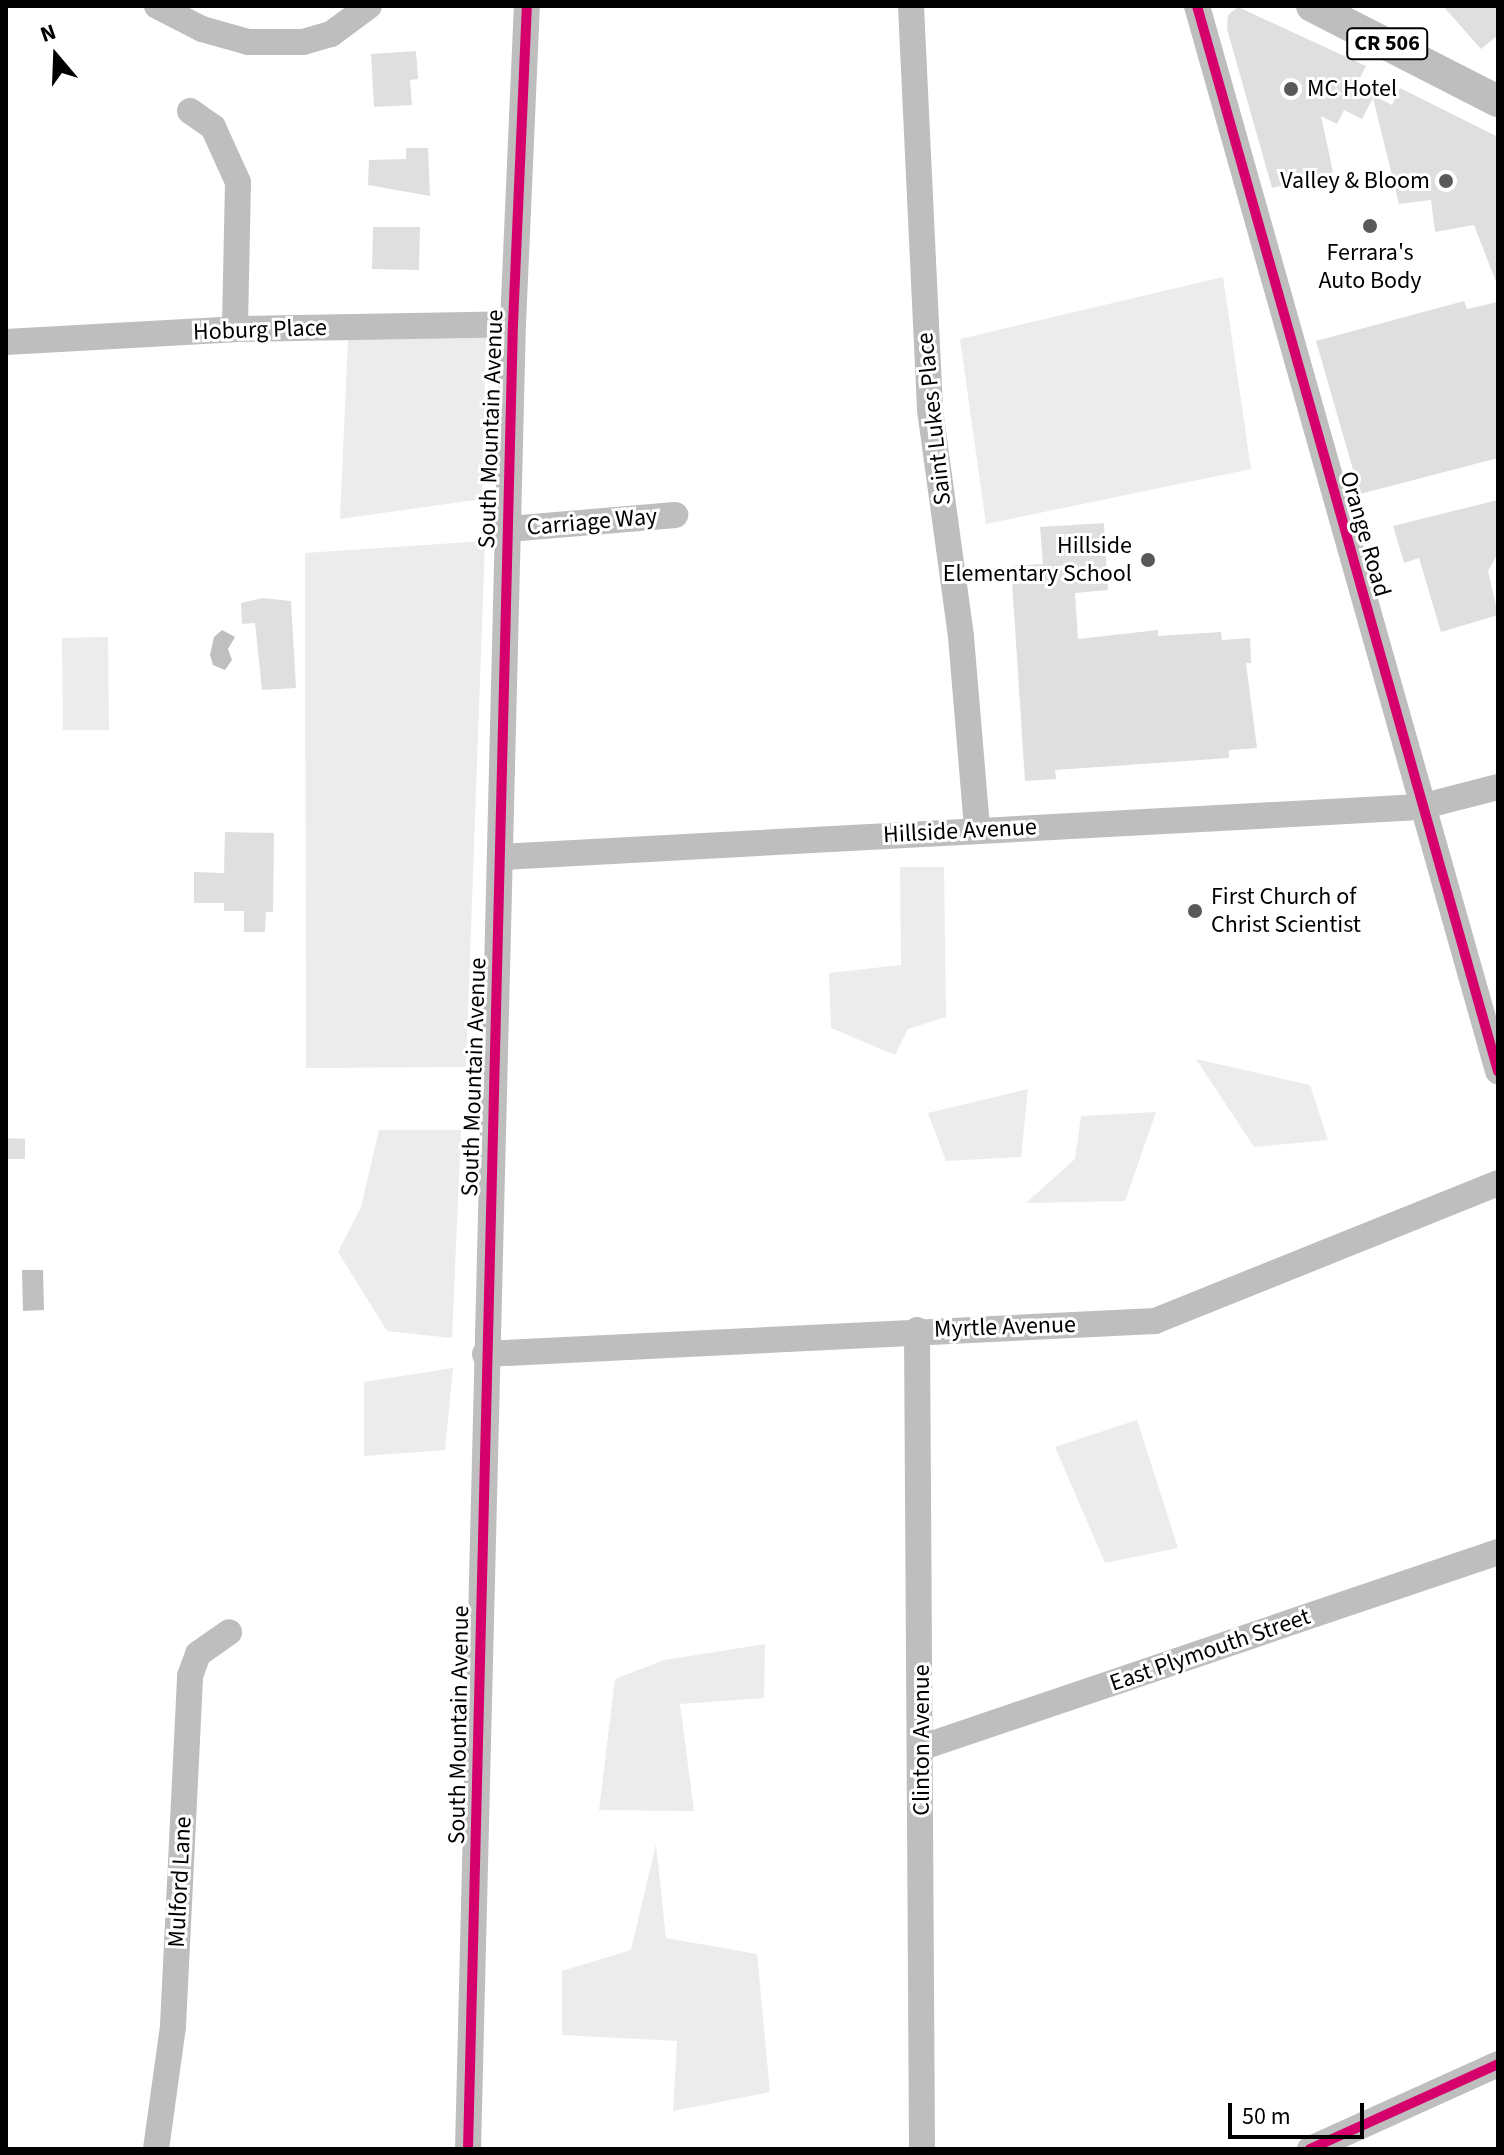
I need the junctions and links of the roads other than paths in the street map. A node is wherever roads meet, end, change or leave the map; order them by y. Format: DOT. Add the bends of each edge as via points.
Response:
graph roads {
  1 [pos="157,6"];
  2 [pos="369,6"];
  3 [pos="527,6"];
  4 [pos="911,6"];
  5 [pos="1197,6"];
  6 [pos="1312,6"];
  7 [pos="1498,101"];
  8 [pos="190,111"];
  9 [pos="513,324"];
  10 [pos="235,329"];
  11 [pos="6,342"];
  12 [pos="675,515"];
  13 [pos="508,529"];
  14 [pos="1498,787"];
  15 [pos="1420,807"];
  16 [pos="977,829"];
  17 [pos="501,857"];
  18 [pos="1498,1071"];
  19 [pos="1498,1183"];
  20 [pos="917,1330"];
  21 [pos="485,1354"];
  22 [pos="1498,1552"];
  23 [pos="229,1632"];
  24 [pos="923,1747"];
  25 [pos="1498,2064"];
  26 [pos="156,2149"];
  27 [pos="468,2149"];
  28 [pos="922,2149"];
  29 [pos="1310,2149"];
  1 -- 2 [label="street" via="202,29 248,42 303,42 331,34"];
  3 -- 9 [label="street, South Mountain Avenue"];
  4 -- 16 [label="street, Saint Lukes Place" via="930,410 961,637"];
  5 -- 15 [label="street, Orange Road"];
  6 -- 7 [label="main road, CR 506"];
  8 -- 10 [label="street" via="213,127 238,182"];
  9 -- 10 [label="street, Hoburg Place"];
  9 -- 13 [label="street, South Mountain Avenue"];
  10 -- 11 [label="street, Hoburg Place"];
  12 -- 13 [label="street, Carriage Way"];
  13 -- 17 [label="street, South Mountain Avenue"];
  14 -- 15 [label="street, Hillside Avenue"];
  15 -- 16 [label="street, Hillside Avenue"];
  15 -- 18 [label="street, Orange Road"];
  16 -- 17 [label="street, Hillside Avenue"];
  17 -- 21 [label="street, South Mountain Avenue"];
  19 -- 20 [label="street, Myrtle Avenue" via="1155,1321"];
  20 -- 21 [label="street, Myrtle Avenue"];
  20 -- 24 [label="street, Clinton Avenue"];
  21 -- 27 [label="street, South Mountain Avenue"];
  22 -- 24 [label="street, East Plymouth Street"];
  23 -- 26 [label="street, Mulford Lane" via="198,1654 190,1676 173,2026"];
  24 -- 28 [label="street, Clinton Avenue"];
  25 -- 29 [label="street"];
}
